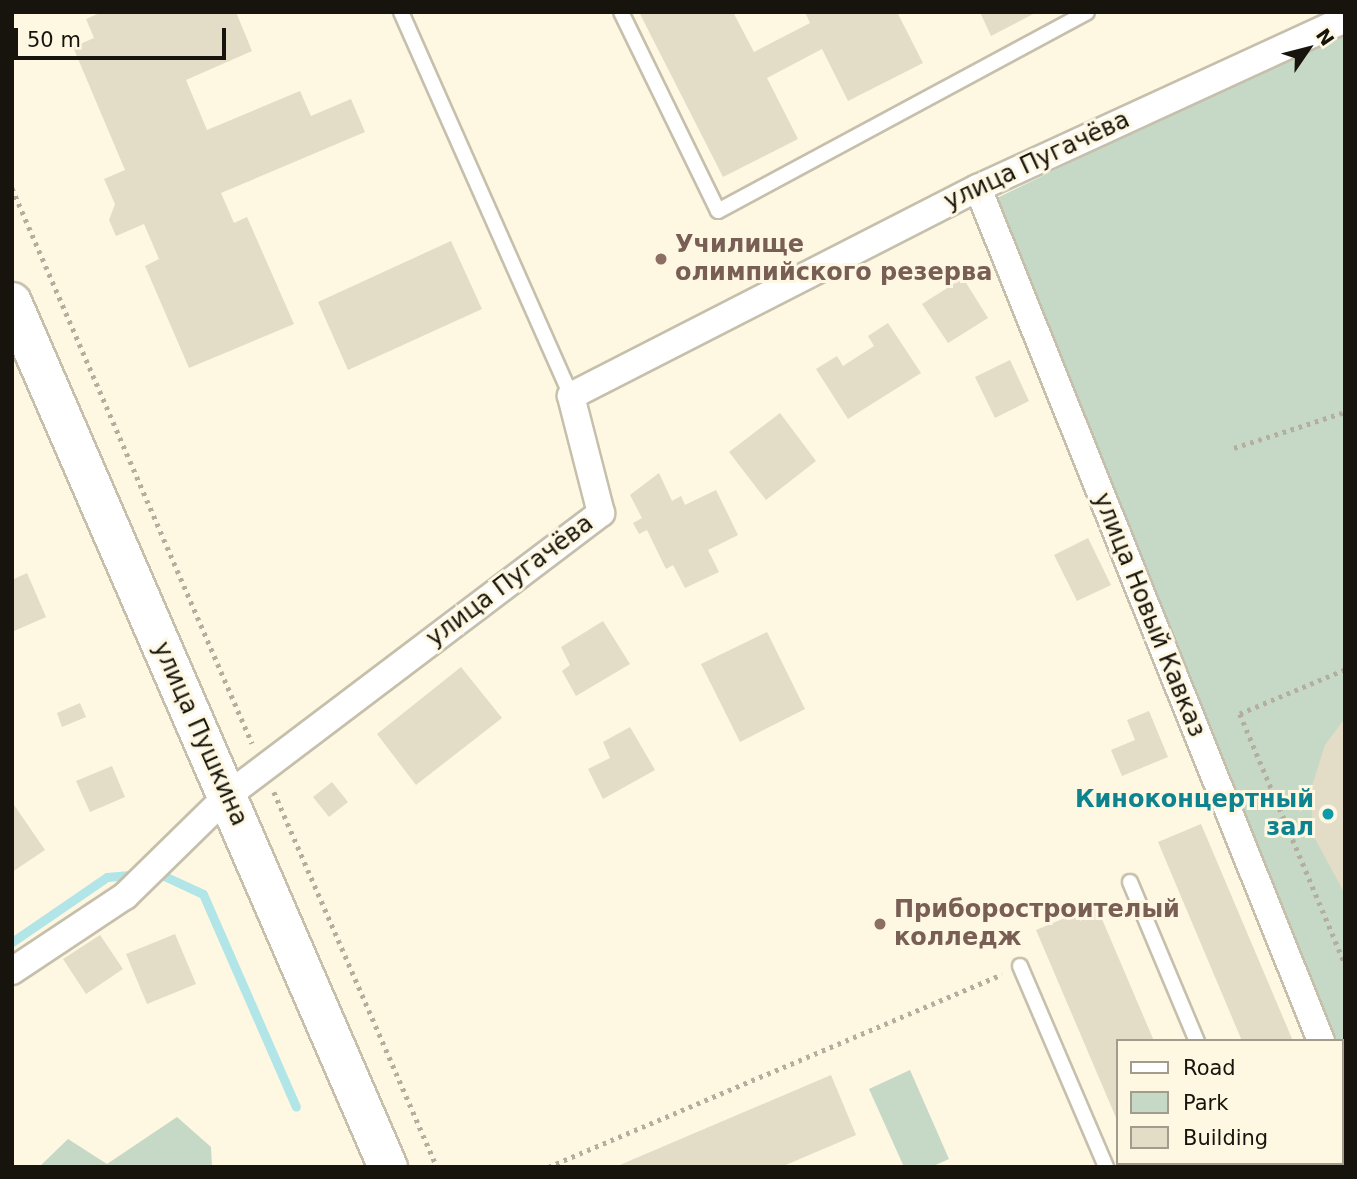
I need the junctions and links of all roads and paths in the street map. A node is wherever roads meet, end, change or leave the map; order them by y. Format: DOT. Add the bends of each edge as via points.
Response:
graph roads {
  1 [pos="401,12"];
  2 [pos="621,12"];
  3 [pos="1087,12"];
  4 [pos="1345,19"];
  5 [pos="12,188"];
  6 [pos="978,188"];
  7 [pos="12,302"];
  8 [pos="571,396"];
  9 [pos="1345,412"];
  10 [pos="1234,448"];
  11 [pos="1345,670"];
  12 [pos="263,768"];
  13 [pos="227,796"];
  14 [pos="1130,883"];
  15 [pos="1345,964"];
  16 [pos="1020,966"];
  17 [pos="12,971"];
  18 [pos="1196,1039"];
  19 [pos="1320,1039"];
  20 [pos="388,1167"];
  21 [pos="438,1167"];
  22 [pos="548,1167"];
  23 [pos="1106,1167"];
  1 -- 8 [label="lane"];
  2 -- 3 [label="lane" via="718,211"];
  4 -- 6 [label="street, улица Пугачёва"];
  5 -- 12 [label="path"];
  6 -- 8 [label="street, улица Пугачёва"];
  6 -- 19 [label="street, улица Новый Кавказ"];
  7 -- 13 [label="main road, улица Пушкина"];
  8 -- 12 [label="street, улица Пугачёва" via="601,513"];
  9 -- 10 [label="path"];
  11 -- 15 [label="path" via="1240,714"];
  12 -- 13 [label="street, улица Пугачёва"];
  12 -- 21 [label="path"];
  13 -- 17 [label="street, улица Пугачёва" via="125,896"];
  13 -- 20 [label="main road, улица Пушкина"];
  14 -- 18 [label="lane"];
  16 -- 22 [label="path"];
  16 -- 23 [label="lane"];
}
